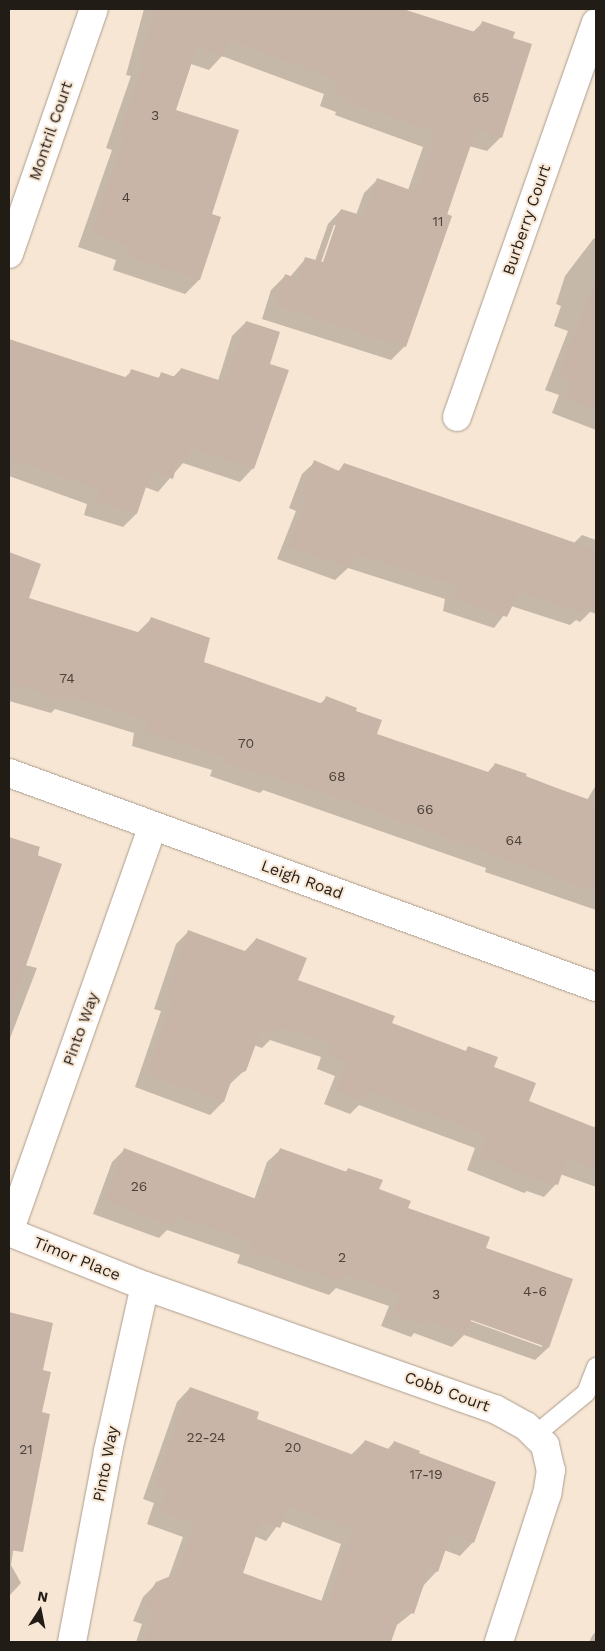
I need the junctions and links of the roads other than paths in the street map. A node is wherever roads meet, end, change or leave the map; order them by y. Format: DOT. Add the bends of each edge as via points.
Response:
graph roads {
  1 [pos="94,9"];
  2 [pos="596,23"];
  3 [pos="9,254"];
  4 [pos="457,417"];
  5 [pos="9,773"];
  6 [pos="153,826"];
  7 [pos="596,987"];
  8 [pos="9,1232"];
  9 [pos="145,1286"];
  10 [pos="596,1367"];
  11 [pos="535,1434"];
  12 [pos="72,1642"];
  13 [pos="499,1642"];
  1 -- 3 [label="street, Montril Court"];
  2 -- 4 [label="street, Burberry Court"];
  5 -- 6 [label="street, Leigh Road"];
  6 -- 7 [label="street, Leigh Road"];
  6 -- 8 [label="street, Pinto Way"];
  8 -- 9 [label="street, Timor Place"];
  9 -- 11 [label="street, Cobb Court" via="495,1409"];
  9 -- 12 [label="street, Pinto Way" via="108,1451"];
  10 -- 11 [label="lane" via="586,1392"];
  11 -- 13 [label="street, Cobb Court" via="546,1445 551,1470 548,1494"];
}
